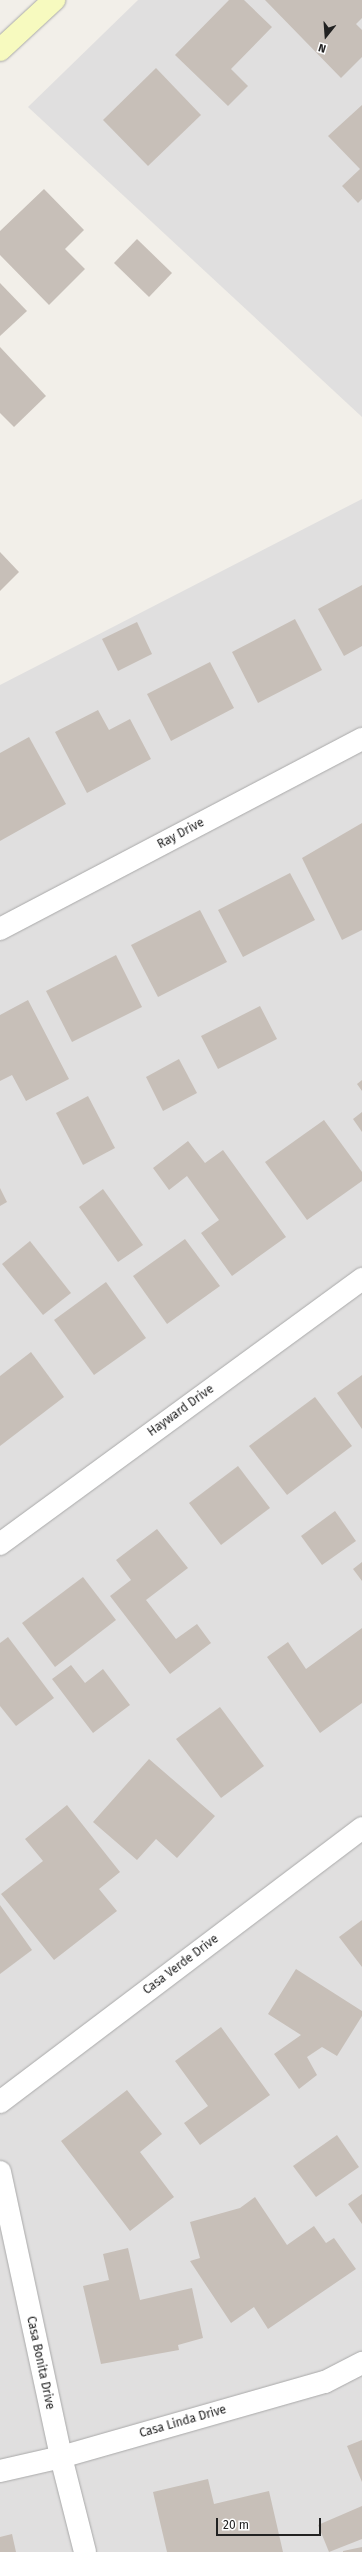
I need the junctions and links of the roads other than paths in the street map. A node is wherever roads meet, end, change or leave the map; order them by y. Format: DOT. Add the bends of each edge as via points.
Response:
graph roads {
  1 [pos="54,0"];
  2 [pos="0,50"];
  3 [pos="362,739"];
  4 [pos="0,929"];
  5 [pos="362,1279"];
  6 [pos="0,1544"];
  7 [pos="362,1828"];
  8 [pos="0,2102"];
  9 [pos="0,2172"];
  10 [pos="362,2363"];
  11 [pos="60,2457"];
  12 [pos="0,2471"];
  13 [pos="85,2552"];
  1 -- 2 [label="street"];
  3 -- 4 [label="street, Ray Drive"];
  5 -- 6 [label="street, Hayward Drive"];
  7 -- 8 [label="street, Casa Verde Drive"];
  9 -- 11 [label="street, Casa Bonita Drive"];
  10 -- 11 [label="street, Casa Linda Drive" via="325,2382"];
  11 -- 12 [label="street, Casa Linda Drive"];
  11 -- 13 [label="street, Casa Bonita Drive"];
}
